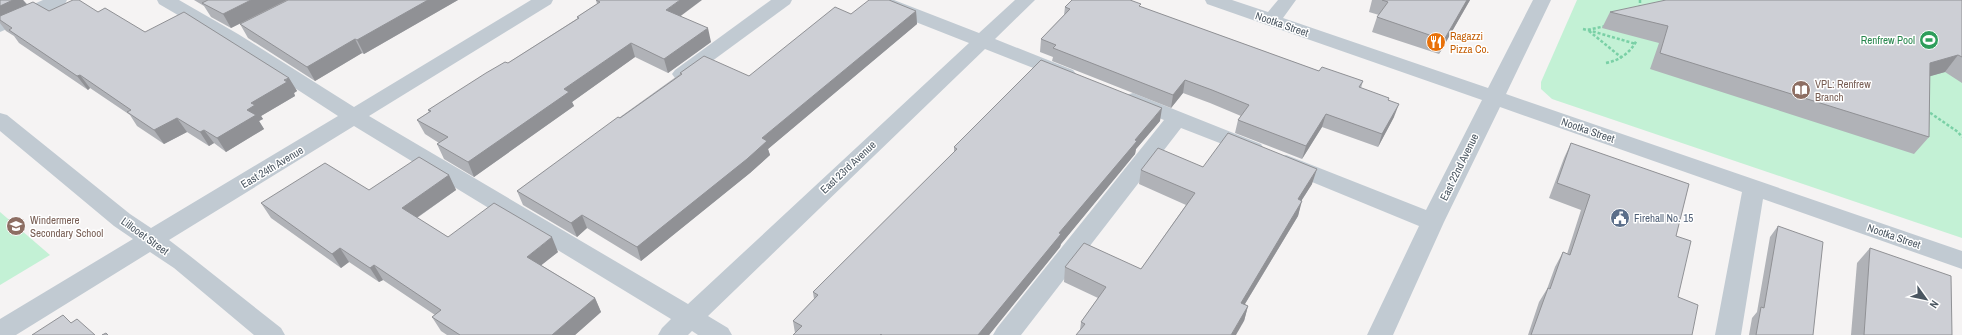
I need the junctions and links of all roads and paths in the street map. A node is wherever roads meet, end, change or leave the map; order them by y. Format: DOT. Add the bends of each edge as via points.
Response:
graph roads {
  1 [pos="58,0"];
  2 [pos="166,0"];
  3 [pos="544,0"];
  4 [pos="783,0"];
  5 [pos="877,0"];
  6 [pos="1026,0"];
  7 [pos="1214,0"];
  8 [pos="1287,0"];
  9 [pos="1542,0"];
  10 [pos="1640,0"];
  11 [pos="1639,11"];
  12 [pos="1272,20"];
  13 [pos="1610,22"];
  14 [pos="1607,25"];
  15 [pos="0,26"];
  16 [pos="1612,27"];
  17 [pos="250,28"];
  18 [pos="1583,29"];
  19 [pos="1587,30"];
  20 [pos="231,38"];
  21 [pos="1637,40"];
  22 [pos="982,41"];
  23 [pos="1636,44"];
  24 [pos="1622,58"];
  25 [pos="1606,63"];
  26 [pos="1084,81"];
  27 [pos="669,84"];
  28 [pos="1112,92"];
  29 [pos="1494,97"];
  30 [pos="1926,109"];
  31 [pos="355,117"];
  32 [pos="1177,118"];
  33 [pos="0,120"];
  34 [pos="1962,137"];
  35 [pos="1754,187"];
  36 [pos="523,192"];
  37 [pos="504,206"];
  38 [pos="1432,222"];
  39 [pos="152,241"];
  40 [pos="1962,260"];
  41 [pos="690,317"];
  42 [pos="0,332"];
  43 [pos="272,335"];
  44 [pos="671,335"];
  45 [pos="719,335"];
  46 [pos="1006,335"];
  47 [pos="1380,335"];
  48 [pos="1728,335"];
  1 -- 15 [label="street"];
  2 -- 20 [label="street"];
  3 -- 31 [label="street, East 24th Avenue"];
  4 -- 27 [label="street"];
  5 -- 22 [label="street"];
  6 -- 22 [label="street, East 23rd Avenue"];
  7 -- 12 [label="street, Nootka Street"];
  8 -- 12 [label="street"];
  9 -- 29 [label="street, East 22nd Avenue"];
  10 -- 11 [label="path"];
  12 -- 29 [label="street, Nootka Street"];
  13 -- 14 [label="path"];
  14 -- 16 [label="path"];
  14 -- 19 [label="path"];
  17 -- 20 [label="street"];
  18 -- 19 [label="path"];
  19 -- 23 [label="path"];
  19 -- 24 [label="path"];
  20 -- 31 [label="street"];
  21 -- 23 [label="path"];
  22 -- 26 [label="street"];
  22 -- 41 [label="street, East 23rd Avenue"];
  23 -- 24 [label="path" via="1631,52"];
  24 -- 25 [label="path"];
  28 -- 32 [label="street"];
  29 -- 35 [label="street, Nootka Street"];
  29 -- 38 [label="street, East 22nd Avenue"];
  30 -- 34 [label="path"];
  31 -- 37 [label="street"];
  31 -- 39 [label="street, East 24th Avenue"];
  32 -- 38 [label="street"];
  32 -- 46 [label="street"];
  33 -- 39 [label="street, Lillooet Street" via="122,220"];
  35 -- 40 [label="street, Nootka Street"];
  35 -- 48 [label="street"];
  36 -- 37 [label="street"];
  37 -- 41 [label="street"];
  38 -- 47 [label="street, East 22nd Avenue"];
  39 -- 42 [label="street, East 24th Avenue"];
  39 -- 43 [label="street, Lillooet Street"];
  41 -- 44 [label="street, East 23rd Avenue"];
  41 -- 45 [label="street"];
}
